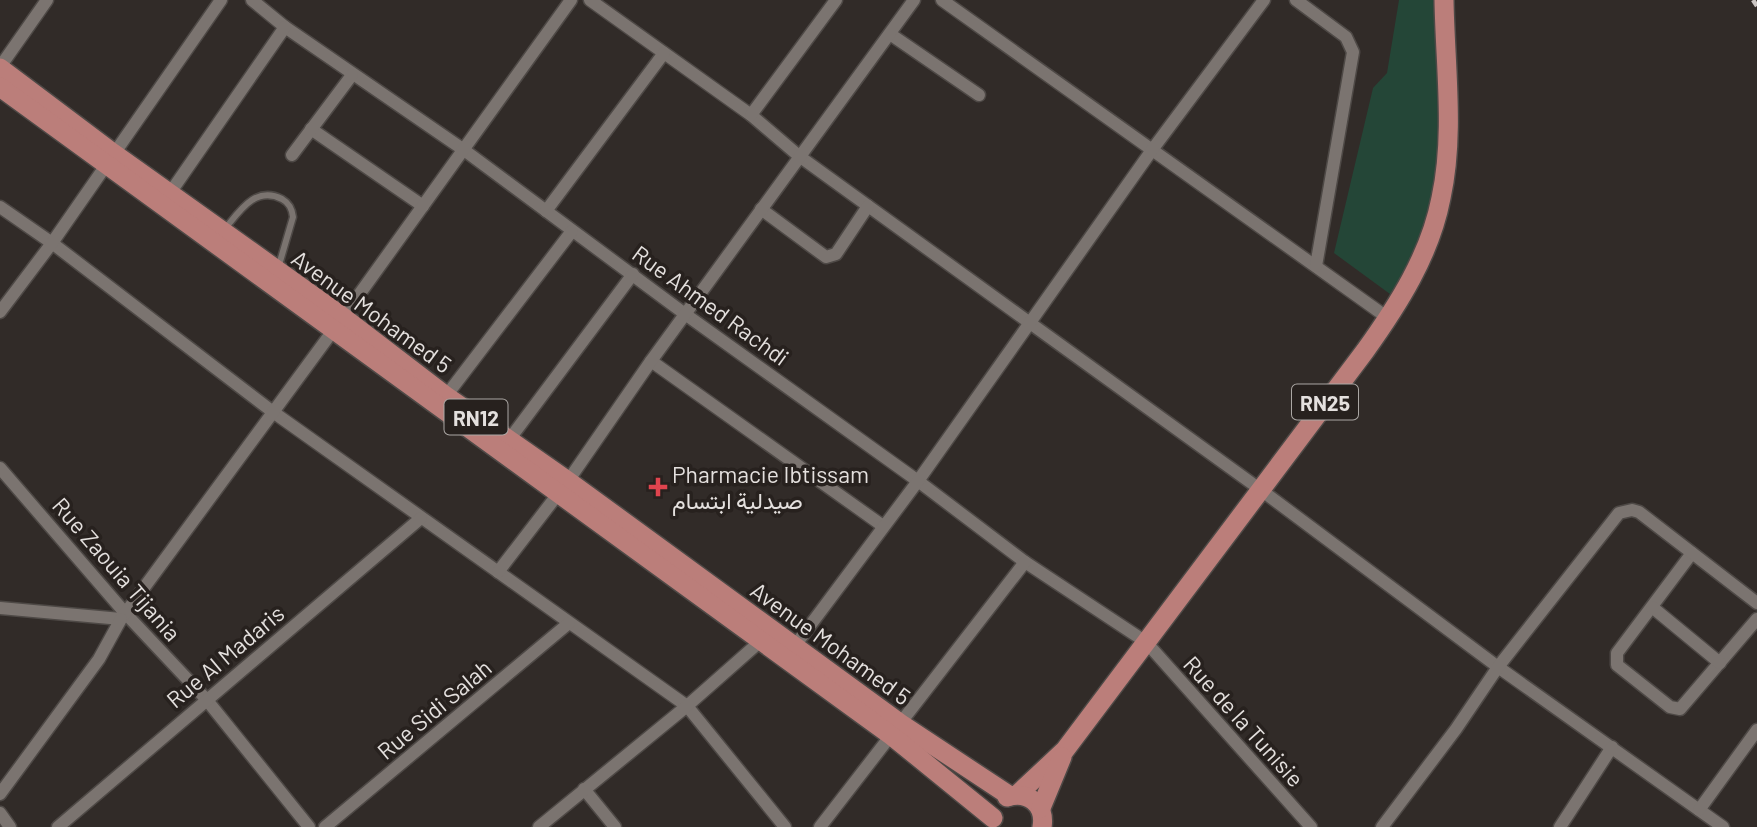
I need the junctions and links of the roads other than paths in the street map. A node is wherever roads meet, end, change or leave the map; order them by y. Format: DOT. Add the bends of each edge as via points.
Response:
graph roads {
  1 [pos="47,0"];
  2 [pos="221,0"];
  3 [pos="252,0"];
  4 [pos="571,0"];
  5 [pos="590,0"];
  6 [pos="836,0"];
  7 [pos="915,0"];
  8 [pos="942,0"];
  9 [pos="1264,0"];
  10 [pos="1296,0"];
  11 [pos="1444,0"];
  12 [pos="285,27"];
  13 [pos="890,34"];
  14 [pos="664,53"];
  15 [pos="0,67"];
  16 [pos="352,75"];
  17 [pos="0,87"];
  18 [pos="979,95"];
  19 [pos="751,115"];
  20 [pos="311,129"];
  21 [pos="1152,149"];
  22 [pos="464,150"];
  23 [pos="292,155"];
  24 [pos="799,156"];
  25 [pos="109,159"];
  26 [pos="170,193"];
  27 [pos="423,206"];
  28 [pos="868,206"];
  29 [pos="0,207"];
  30 [pos="761,209"];
  31 [pos="546,211"];
  32 [pos="572,231"];
  33 [pos="218,236"];
  34 [pos="52,243"];
  35 [pos="1316,266"];
  36 [pos="634,274"];
  37 [pos="274,278"];
  38 [pos="0,312"];
  39 [pos="685,314"];
  40 [pos="1388,318"];
  41 [pos="339,323"];
  42 [pos="1031,323"];
  43 [pos="651,361"];
  44 [pos="441,401"];
  45 [pos="273,412"];
  46 [pos="509,440"];
  47 [pos="0,468"];
  48 [pos="918,481"];
  49 [pos="563,487"];
  50 [pos="1261,490"];
  51 [pos="421,518"];
  52 [pos="883,526"];
  53 [pos="1692,553"];
  54 [pos="1024,562"];
  55 [pos="498,572"];
  56 [pos="1757,603"];
  57 [pos="1652,607"];
  58 [pos="0,608"];
  59 [pos="124,617"];
  60 [pos="1757,619"];
  61 [pos="569,623"];
  62 [pos="766,636"];
  63 [pos="1146,642"];
  64 [pos="790,652"];
  65 [pos="1720,663"];
  66 [pos="1498,667"];
  67 [pos="206,699"];
  68 [pos="687,706"];
  69 [pos="897,730"];
  70 [pos="1757,730"];
  71 [pos="1612,747"];
  72 [pos="1065,750"];
  73 [pos="584,789"];
  74 [pos="0,794"];
  75 [pos="1014,795"];
  76 [pos="1699,810"];
  77 [pos="0,813"];
  78 [pos="1045,820"];
  79 [pos="993,824"];
  80 [pos="10,827"];
  81 [pos="58,827"];
  82 [pos="309,827"];
  83 [pos="326,827"];
  84 [pos="539,827"];
  85 [pos="615,827"];
  86 [pos="785,827"];
  87 [pos="820,827"];
  88 [pos="1311,827"];
  89 [pos="1382,827"];
  90 [pos="1560,827"];
  91 [pos="1723,827"];
  1 -- 15 [label="street"];
  2 -- 25 [label="street"];
  3 -- 12 [label="street, Rue Ahmed Rachdi"];
  4 -- 22 [label="street"];
  5 -- 14 [label="street"];
  6 -- 19 [label="street"];
  7 -- 13 [label="street"];
  8 -- 21 [label="street"];
  9 -- 21 [label="street"];
  10 -- 35 [label="street" via="1346,37 1353,52"];
  11 -- 40 [label="main road, RN25" via="1447,133 1441,198 1419,262"];
  12 -- 16 [label="street, Rue Ahmed Rachdi"];
  12 -- 26 [label="street"];
  13 -- 18 [label="street"];
  13 -- 24 [label="street"];
  14 -- 19 [label="street"];
  14 -- 31 [label="street"];
  15 -- 25 [label="main road, Avenue Mohamed 5 / RN12"];
  16 -- 20 [label="street"];
  16 -- 22 [label="street, Rue Ahmed Rachdi"];
  17 -- 25 [label="main road, Avenue Mohamed 5 / RN12"];
  19 -- 24 [label="street"];
  20 -- 23 [label="street"];
  20 -- 27 [label="street"];
  21 -- 35 [label="street"];
  21 -- 42 [label="street"];
  22 -- 27 [label="street"];
  22 -- 31 [label="street, Rue Ahmed Rachdi"];
  24 -- 28 [label="street"];
  24 -- 30 [label="street"];
  25 -- 26 [label="main road, Avenue Mohamed 5 / RN12"];
  25 -- 33 [label="main road, Avenue Mohamed 5 / RN12"];
  25 -- 34 [label="street"];
  26 -- 33 [label="main road, Avenue Mohamed 5 / RN12"];
  27 -- 41 [label="street"];
  28 -- 30 [label="street" via="836,254 826,257"];
  28 -- 42 [label="street"];
  29 -- 34 [label="street"];
  30 -- 39 [label="street"];
  31 -- 32 [label="street, Rue Ahmed Rachdi"];
  32 -- 36 [label="street, Rue Ahmed Rachdi"];
  32 -- 44 [label="street"];
  33 -- 37 [label="main road, Avenue Mohamed 5 / RN12"];
  33 -- 37 [label="lane" via="253,198 268,194 286,201 293,217"];
  34 -- 38 [label="street"];
  34 -- 45 [label="street"];
  35 -- 40 [label="street"];
  36 -- 39 [label="street, Rue Ahmed Rachdi"];
  36 -- 46 [label="street"];
  37 -- 41 [label="main road, Avenue Mohamed 5 / RN12"];
  39 -- 43 [label="street"];
  39 -- 48 [label="street, Rue Ahmed Rachdi"];
  40 -- 50 [label="main road, RN25"];
  41 -- 44 [label="main road, Avenue Mohamed 5 / RN12"];
  41 -- 45 [label="street"];
  42 -- 48 [label="street"];
  42 -- 50 [label="street"];
  43 -- 49 [label="street"];
  43 -- 52 [label="street"];
  44 -- 46 [label="main road, Avenue Mohamed 5 / RN12"];
  44 -- 49 [label="main road, Avenue Mohamed 5 / RN12"];
  45 -- 51 [label="street"];
  45 -- 59 [label="street"];
  46 -- 49 [label="main road, Avenue Mohamed 5 / RN12"];
  47 -- 59 [label="street, Rue Zaouia Tijania"];
  48 -- 52 [label="street"];
  48 -- 54 [label="street, Rue Ahmed Rachdi"];
  49 -- 55 [label="street"];
  49 -- 62 [label="main road, Avenue Mohamed 5 / RN12"];
  50 -- 63 [label="main road, RN25"];
  50 -- 66 [label="street"];
  51 -- 55 [label="street"];
  51 -- 67 [label="street, Rue Al Madaris"];
  52 -- 64 [label="street"];
  53 -- 56 [label="street"];
  53 -- 57 [label="street"];
  53 -- 66 [label="street" via="1639,512 1619,513"];
  54 -- 63 [label="street, Rue Ahmed Rachdi"];
  54 -- 69 [label="street"];
  55 -- 61 [label="street"];
  57 -- 65 [label="street"];
  57 -- 65 [label="street" via="1617,653 1620,668 1675,709 1684,705"];
  58 -- 59 [label="street"];
  59 -- 67 [label="street, Rue Zaouia Tijania"];
  59 -- 74 [label="street" via="99,659"];
  60 -- 65 [label="street"];
  61 -- 68 [label="street"];
  61 -- 83 [label="street, Rue Sidi Salah"];
  62 -- 64 [label="main road, Avenue Mohamed 5 / RN12"];
  62 -- 68 [label="street"];
  63 -- 72 [label="main road, RN25"];
  63 -- 88 [label="street, Rue de la Tunisie"];
  64 -- 69 [label="main road, Avenue Mohamed 5 / RN12"];
  66 -- 71 [label="street"];
  66 -- 89 [label="street"];
  67 -- 81 [label="street, Rue Al Madaris"];
  67 -- 82 [label="street, Rue Zaouia Tijania"];
  68 -- 73 [label="street"];
  68 -- 86 [label="street"];
  69 -- 75 [label="main road, Avenue Mohamed 5 / RN12"];
  69 -- 79 [label="main road, Avenue Mohamed 5 / RN12"];
  69 -- 87 [label="street"];
  70 -- 76 [label="street"];
  71 -- 76 [label="street"];
  71 -- 90 [label="street"];
  72 -- 75 [label="main road, RN25"];
  72 -- 78 [label="main road, RN25"];
  73 -- 84 [label="street"];
  73 -- 85 [label="street"];
  75 -- 78 [label="main road, RN25" via="1028,796"];
  75 -- 79 [label="main road, RN25" via="998,804"];
  76 -- 91 [label="street"];
  77 -- 80 [label="street"];
}
